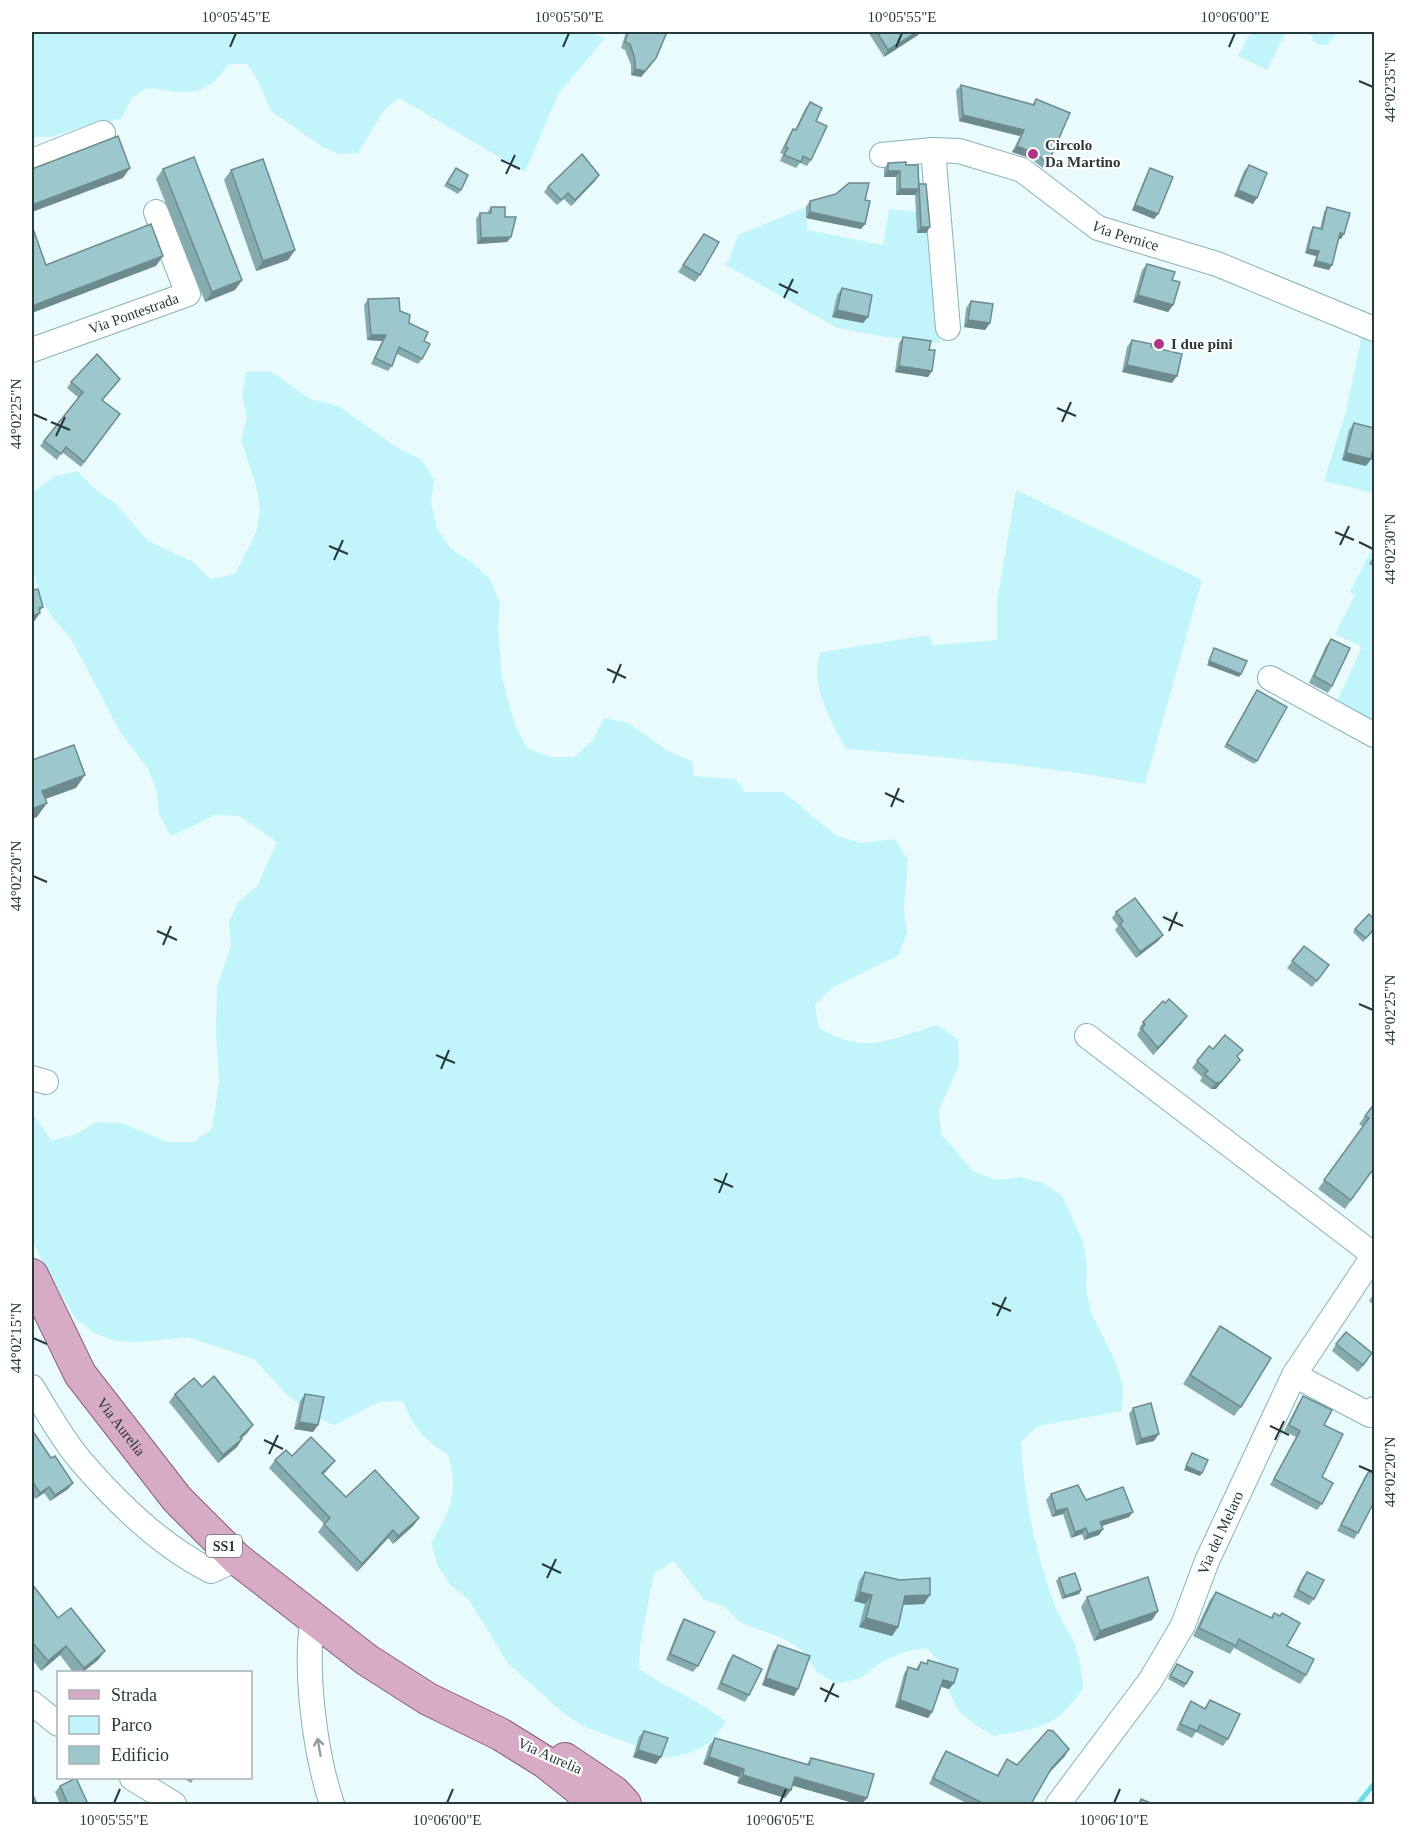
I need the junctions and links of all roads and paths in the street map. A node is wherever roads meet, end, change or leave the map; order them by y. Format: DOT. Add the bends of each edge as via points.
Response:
graph roads {
  1 [pos="103,133"];
  2 [pos="933,150"];
  3 [pos="882,155"];
  4 [pos="32,161"];
  5 [pos="156,212"];
  6 [pos="948,328"];
  7 [pos="1374,329"];
  8 [pos="32,350"];
  9 [pos="1270,678"];
  10 [pos="1374,735"];
  11 [pos="1087,1036"];
  12 [pos="1374,1255"];
  13 [pos="32,1275"];
  14 [pos="1294,1375"];
  15 [pos="32,1387"];
  16 [pos="1374,1408"];
  17 [pos="237,1559"];
  18 [pos="313,1617"];
  19 [pos="32,1703"];
  20 [pos="57,1723"];
  21 [pos="500,1734"];
  22 [pos="134,1779"];
  23 [pos="174,1804"];
  24 [pos="332,1804"];
  25 [pos="590,1804"];
  26 [pos="625,1804"];
  27 [pos="1058,1804"];
  1 -- 4 [label="street"];
  2 -- 3 [label="street, Via Pernice"];
  2 -- 6 [label="street"];
  2 -- 7 [label="street, Via Pernice" via="976,154 1022,170 1098,228 1216,264"];
  5 -- 8 [label="street, Via Pontestrada" via="188,294"];
  9 -- 10 [label="street"];
  11 -- 12 [label="street"];
  12 -- 14 [label="street, Via del Melaro"];
  13 -- 17 [label="main road, Via Aurelia / SS1" via="80,1374 177,1499"];
  14 -- 16 [label="street" via="1370,1415"];
  14 -- 27 [label="street, Via del Melaro" via="1207,1561 1183,1625 1150,1681"];
  15 -- 17 [label="street" via="79,1459 135,1516 190,1560 211,1571"];
  17 -- 18 [label="main road, Via Aurelia / SS1"];
  18 -- 21 [label="main road, Via Aurelia / SS1" via="367,1660 429,1699"];
  24 -- 18 [label="street, one-way" via="318,1744 309,1657"];
  19 -- 20 [label="street"];
  21 -- 25 [label="main road, Via Aurelia" via="545,1762 579,1789"];
  21 -- 26 [label="main road, Via Aurelia" via="563,1758 597,1779"];
  22 -- 23 [label="street"];
}
